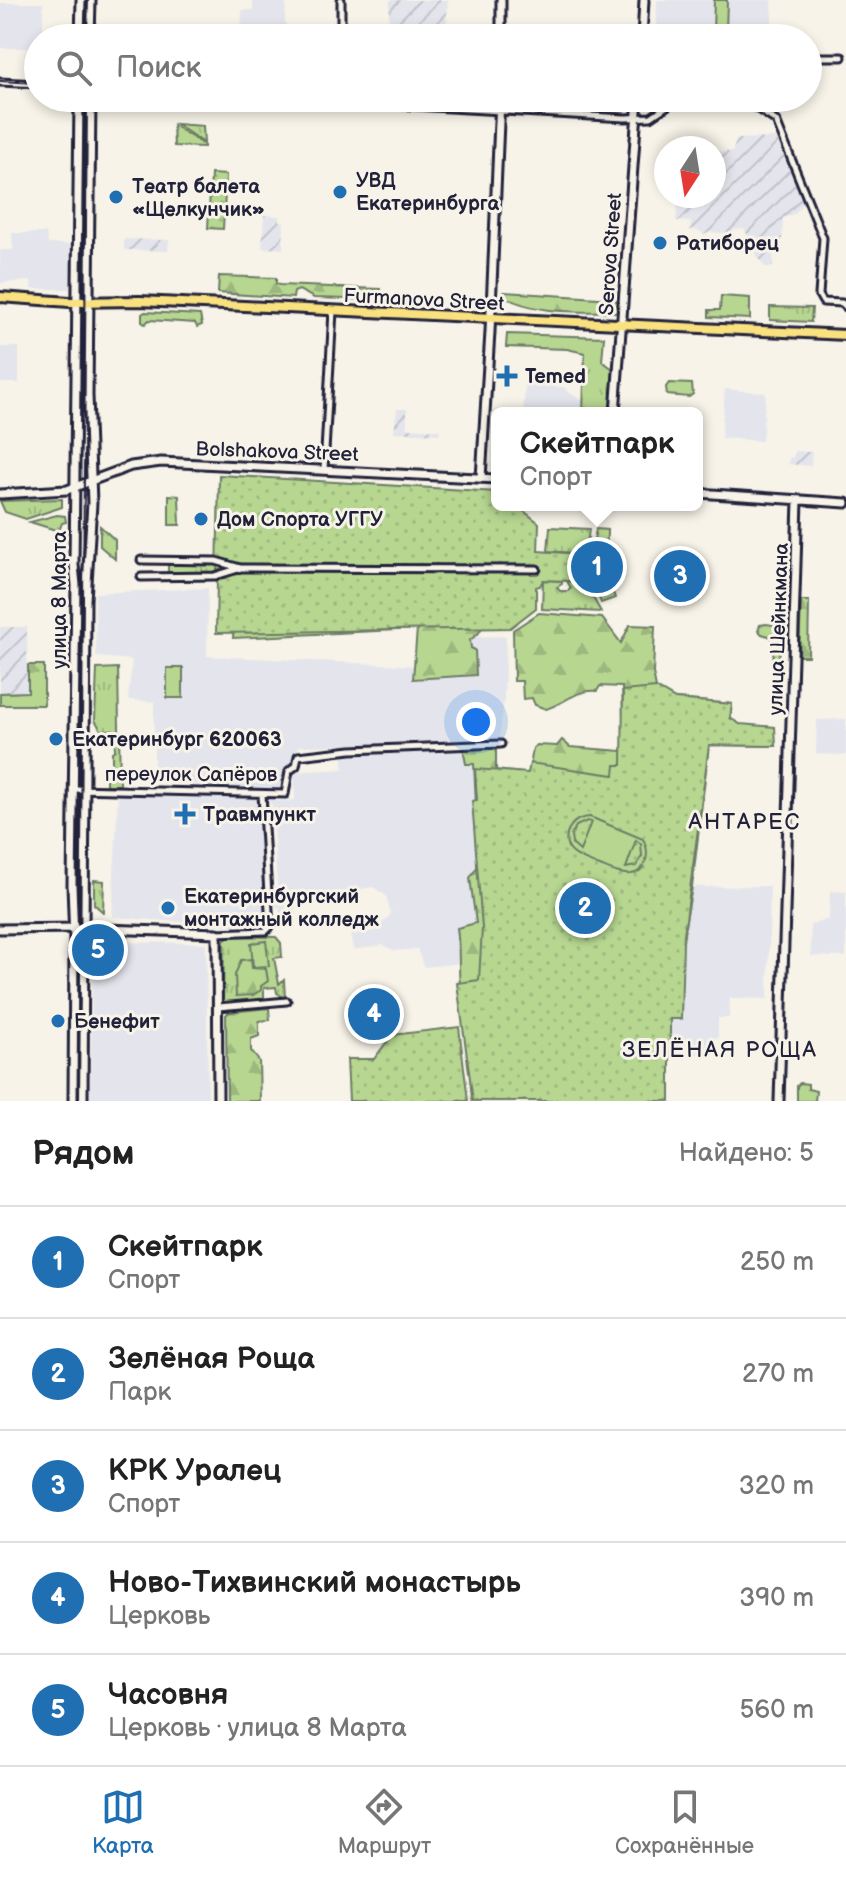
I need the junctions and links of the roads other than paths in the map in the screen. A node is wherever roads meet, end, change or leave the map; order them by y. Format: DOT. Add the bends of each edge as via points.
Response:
graph roads {
  1 [pos="81,0"];
  2 [pos="91,0"];
  3 [pos="341,0"];
  4 [pos="501,0"];
  5 [pos="644,0"];
  6 [pos="80,24"];
  7 [pos="90,24"];
  8 [pos="341,24"];
  9 [pos="501,24"];
  10 [pos="643,24"];
  11 [pos="822,57"];
  12 [pos="842,57"];
  13 [pos="0,82"];
  14 [pos="24,83"];
  15 [pos="79,112"];
  16 [pos="91,112"];
  17 [pos="499,112"];
  18 [pos="637,112"];
  19 [pos="658,112"];
  20 [pos="762,112"];
  21 [pos="636,118"];
  22 [pos="0,297"];
  23 [pos="89,300"];
  24 [pos="78,301"];
  25 [pos="846,307"];
  26 [pos="333,311"];
  27 [pos="490,318"];
  28 [pos="621,324"];
  29 [pos="846,335"];
  30 [pos="615,407"];
  31 [pos="324,469"];
  32 [pos="481,478"];
  33 [pos="491,479"];
  34 [pos="90,482"];
  35 [pos="76,488"];
  36 [pos="703,493"];
  37 [pos="0,494"];
  38 [pos="798,500"];
  39 [pos="846,503"];
  40 [pos="141,560"];
  41 [pos="241,568"];
  42 [pos="537,569"];
  43 [pos="141,577"];
  44 [pos="501,744"];
  45 [pos="74,789"];
  46 [pos="85,790"];
  47 [pos="262,794"];
  48 [pos="73,928"];
  49 [pos="85,928"];
  50 [pos="0,929"];
  51 [pos="217,933"];
  52 [pos="287,1001"];
  53 [pos="218,1007"];
  54 [pos="73,1101"];
  55 [pos="83,1101"];
  56 [pos="218,1101"];
  57 [pos="779,1101"];
  1 -- 6 [label="street"];
  2 -- 7 [label="street"];
  3 -- 8 [label="street"];
  4 -- 9 [label="street"];
  5 -- 10 [label="street"];
  11 -- 12 [label="street"];
  13 -- 14 [label="street"];
  15 -- 24 [label="street, улица 8 Марта"];
  16 -- 23 [label="street, улица 8 Марта"];
  17 -- 21 [label="street"];
  17 -- 27 [label="street"];
  18 -- 21 [label="street, Serova Street"];
  19 -- 21 [label="street"];
  20 -- 25 [label="street" via="776,121 823,238 819,295 823,302"];
  21 -- 28 [label="street, Serova Street"];
  22 -- 24 [label="main road, Furmanova Street"];
  23 -- 24 [label="main road, Furmanova Street"];
  23 -- 26 [label="main road, Furmanova Street"];
  23 -- 34 [label="street, улица 8 Марта"];
  24 -- 35 [label="street, улица 8 Марта"];
  26 -- 27 [label="main road, Furmanova Street"];
  26 -- 31 [label="street"];
  27 -- 28 [label="main road, Furmanova Street"];
  27 -- 32 [label="street"];
  28 -- 29 [label="main road, Furmanova Street"];
  28 -- 30 [label="street, Serova Street"];
  31 -- 32 [label="street, Bolshakova Street"];
  31 -- 34 [label="street, Bolshakova Street" via="161,462 121,469"];
  32 -- 33 [label="street, Bolshakova Street"];
  34 -- 35 [label="street, Bolshakova Street"];
  34 -- 46 [label="street, улица 8 Марта"];
  35 -- 37 [label="street, Bolshakova Street"];
  35 -- 45 [label="street, улица 8 Марта"];
  36 -- 38 [label="street"];
  38 -- 39 [label="street"];
  38 -- 57 [label="street, улица Шейнкмана"];
  40 -- 41 [label="street" via="216,561"];
  41 -- 42 [label="street"];
  41 -- 43 [label="street" via="215,576"];
  44 -- 47 [label="street, переулок Сапёров" via="298,756 285,794"];
  45 -- 46 [label="street, переулок Сапёров"];
  45 -- 48 [label="street, улица 8 Марта"];
  46 -- 47 [label="street, переулок Сапёров"];
  46 -- 49 [label="street, улица 8 Марта"];
  47 -- 51 [label="street" via="270,926 266,931"];
  48 -- 49 [label="street"];
  48 -- 50 [label="street"];
  48 -- 54 [label="street, улица 8 Марта"];
  49 -- 51 [label="street"];
  49 -- 55 [label="street, улица 8 Марта"];
  51 -- 53 [label="street"];
  52 -- 53 [label="street"];
  53 -- 56 [label="street"];
}
